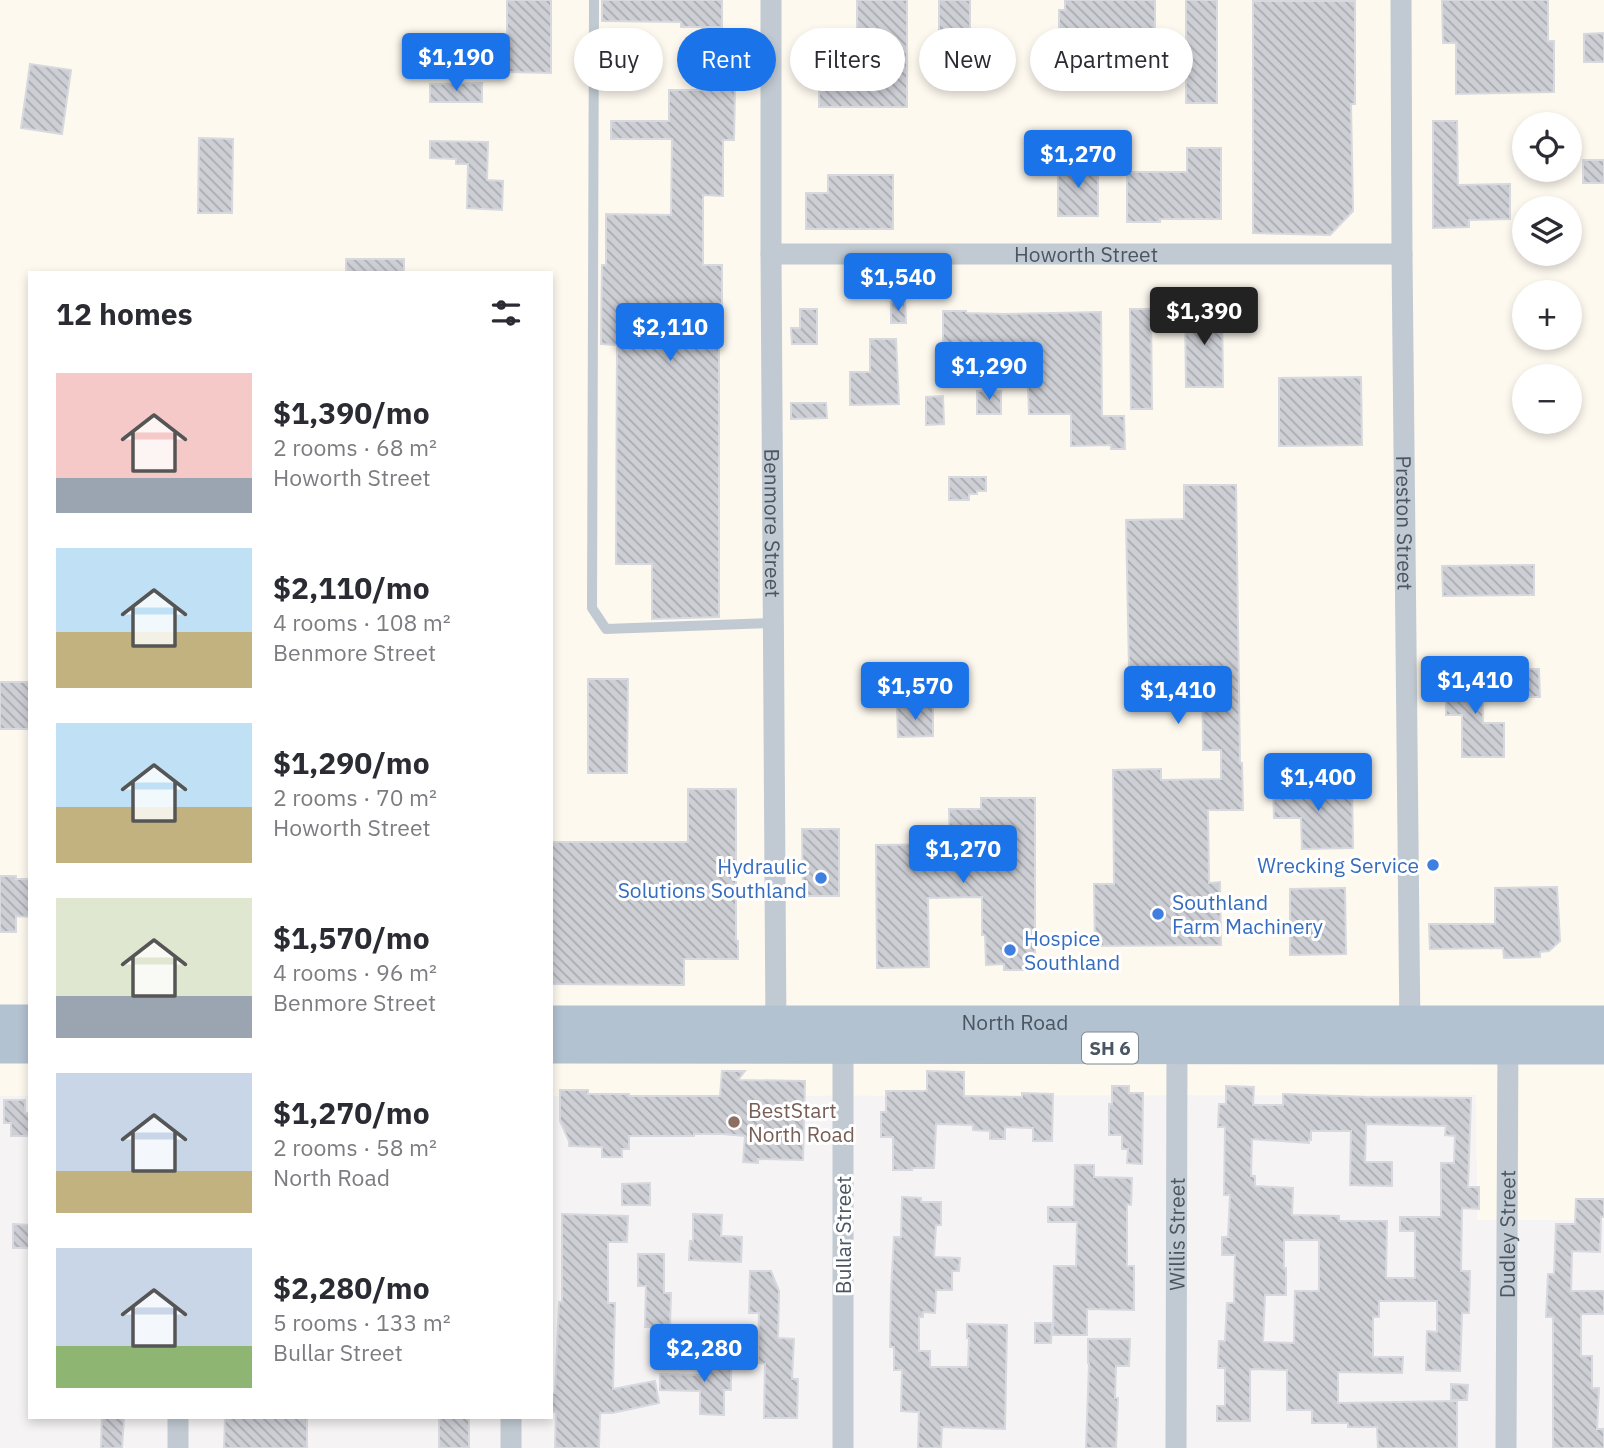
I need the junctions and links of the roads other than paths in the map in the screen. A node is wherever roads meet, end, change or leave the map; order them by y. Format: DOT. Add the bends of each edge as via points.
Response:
graph roads {
  1 [pos="594,0"];
  2 [pos="771,0"];
  3 [pos="1401,0"];
  4 [pos="771,254"];
  5 [pos="1402,254"];
  6 [pos="774,623"];
  7 [pos="0,1021"];
  8 [pos="28,1021"];
  9 [pos="553,1022"];
  10 [pos="1604,1022"];
  11 [pos="776,1035"];
  12 [pos="843,1035"];
  13 [pos="1177,1035"];
  14 [pos="1410,1035"];
  15 [pos="1508,1035"];
  16 [pos="0,1047"];
  17 [pos="28,1047"];
  18 [pos="553,1047"];
  19 [pos="1604,1048"];
  20 [pos="178,1419"];
  21 [pos="511,1419"];
  22 [pos="178,1448"];
  23 [pos="511,1448"];
  24 [pos="843,1448"];
  25 [pos="1176,1448"];
  26 [pos="1506,1448"];
  1 -- 6 [label="lane" via="592,608 606,629"];
  2 -- 4 [label="street, Benmore Street"];
  3 -- 5 [label="street, Preston Street"];
  4 -- 5 [label="street, Howorth Street"];
  4 -- 6 [label="street, Benmore Street"];
  5 -- 14 [label="street, Preston Street"];
  6 -- 11 [label="street, Benmore Street"];
  7 -- 8 [label="main road"];
  9 -- 11 [label="main road, North Road / SH 6"];
  10 -- 15 [label="main road, North Road / SH 6"];
  11 -- 12 [label="main road, North Road / SH 6"];
  11 -- 18 [label="main road, North Road / SH 6"];
  12 -- 13 [label="main road, North Road / SH 6"];
  12 -- 24 [label="street, Bullar Street"];
  13 -- 14 [label="main road, North Road / SH 6"];
  13 -- 25 [label="street, Willis Street"];
  14 -- 15 [label="main road, North Road / SH 6"];
  15 -- 19 [label="main road, North Road / SH 6"];
  15 -- 26 [label="street, Dudley Street"];
  16 -- 17 [label="main road"];
  20 -- 22 [label="street"];
  21 -- 23 [label="street"];
}
